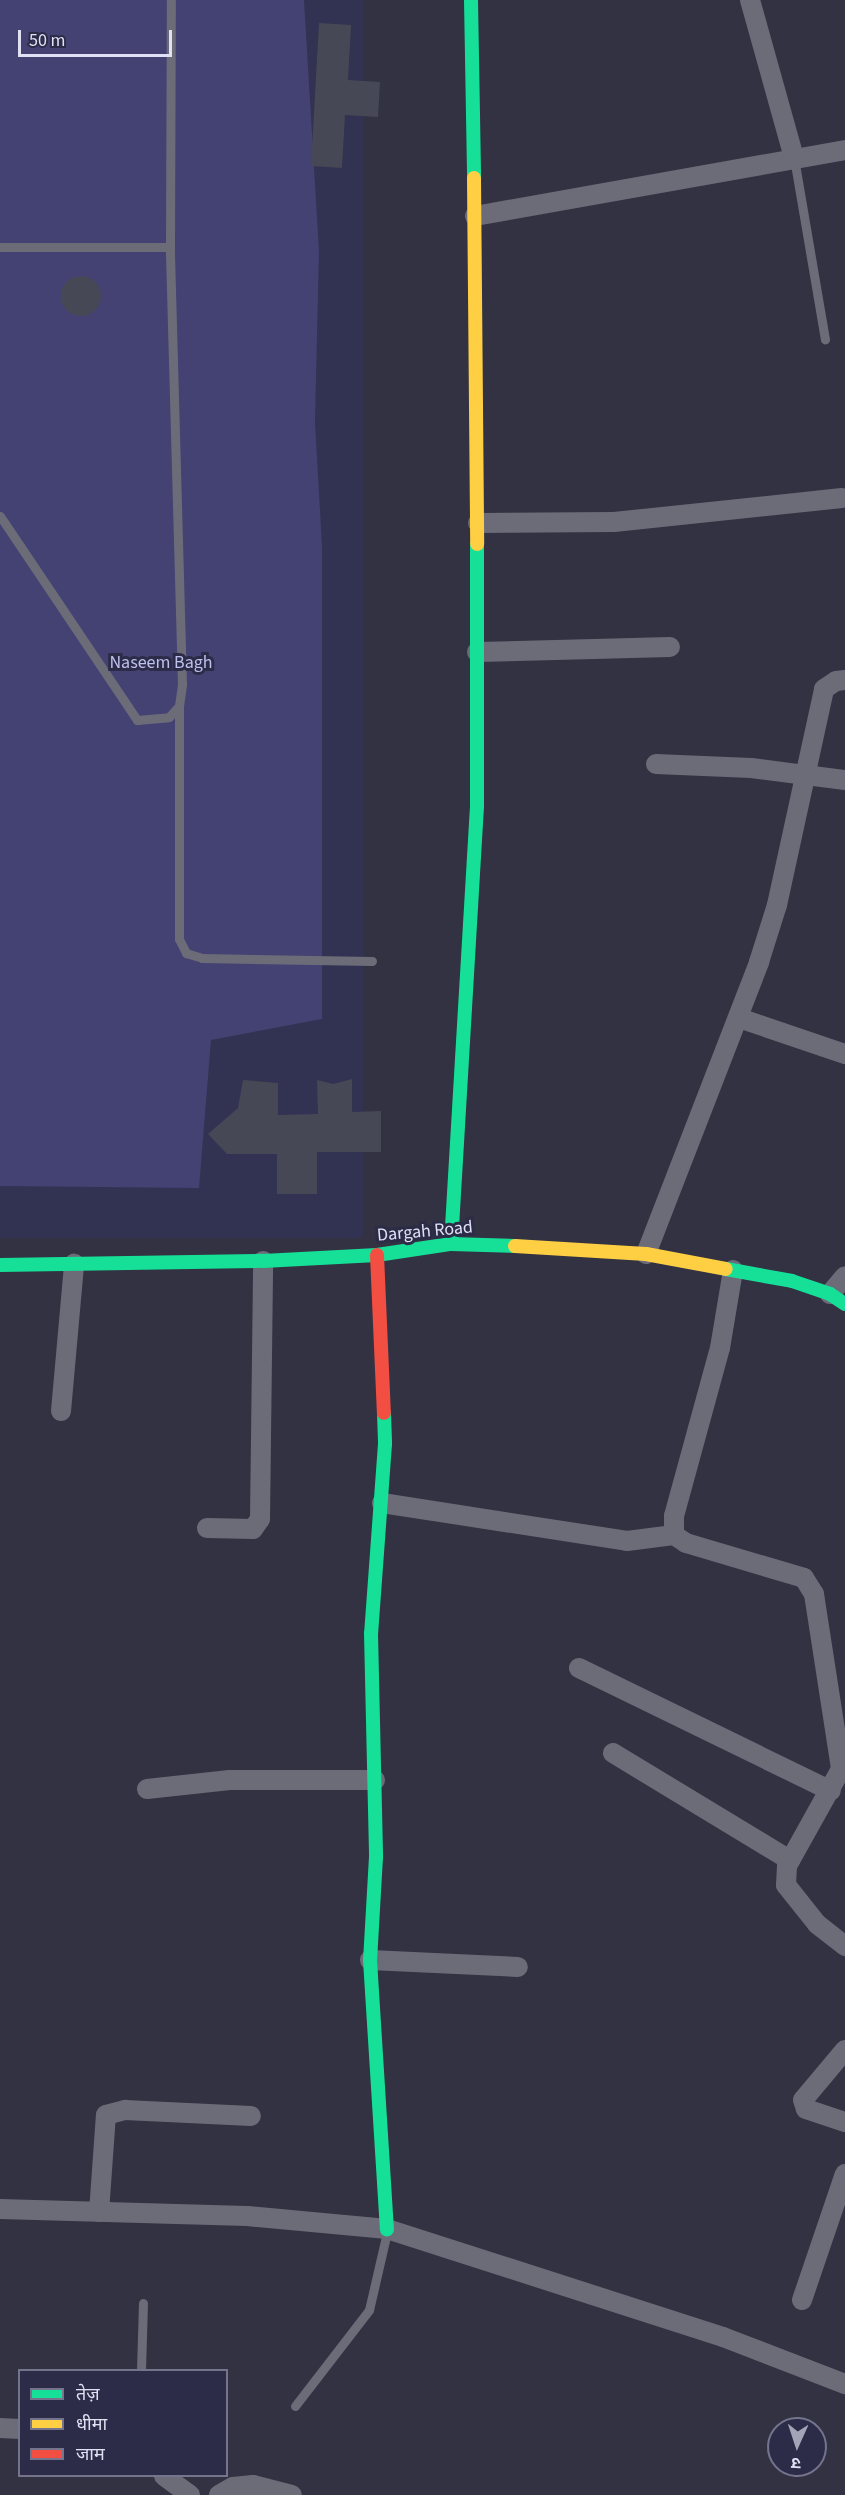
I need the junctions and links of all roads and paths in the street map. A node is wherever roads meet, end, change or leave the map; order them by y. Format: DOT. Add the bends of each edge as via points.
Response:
graph roads {
  1 [pos="171,0"];
  2 [pos="471,0"];
  3 [pos="750,0"];
  4 [pos="845,150"];
  5 [pos="794,158"];
  6 [pos="475,216"];
  7 [pos="0,247"];
  8 [pos="170,247"];
  9 [pos="825,339"];
  10 [pos="842,498"];
  11 [pos="0,516"];
  12 [pos="478,523"];
  13 [pos="670,647"];
  14 [pos="477,652"];
  15 [pos="845,680"];
  16 [pos="179,706"];
  17 [pos="656,764"];
  18 [pos="805,775"];
  19 [pos="845,780"];
  20 [pos="372,961"];
  21 [pos="739,1018"];
  22 [pos="845,1054"];
  23 [pos="451,1244"];
  24 [pos="646,1254"];
  25 [pos="377,1255"];
  26 [pos="263,1261"];
  27 [pos="74,1264"];
  28 [pos="0,1265"];
  29 [pos="733,1270"];
  30 [pos="845,1276"];
  31 [pos="838,1299"];
  32 [pos="61,1411"];
  33 [pos="382,1503"];
  34 [pos="207,1528"];
  35 [pos="674,1535"];
  36 [pos="579,1668"];
  37 [pos="613,1753"];
  38 [pos="375,1780"];
  39 [pos="147,1790"];
  40 [pos="831,1791"];
  41 [pos="790,1860"];
  42 [pos="845,1946"];
  43 [pos="370,1960"];
  44 [pos="518,1967"];
  45 [pos="845,2050"];
  46 [pos="251,2116"];
  47 [pos="845,2122"];
  48 [pos="845,2175"];
  49 [pos="0,2210"];
  50 [pos="99,2212"];
  51 [pos="387,2229"];
  52 [pos="802,2300"];
  53 [pos="143,2304"];
  54 [pos="141,2369"];
  55 [pos="845,2384"];
  56 [pos="295,2406"];
  57 [pos="0,2428"];
  58 [pos="18,2429"];
  59 [pos="167,2477"];
  60 [pos="190,2495"];
  61 [pos="219,2495"];
  62 [pos="292,2495"];
  1 -- 8 [label="lane"];
  2 -- 6 [label="street"];
  3 -- 5 [label="street"];
  4 -- 5 [label="street"];
  5 -- 6 [label="street"];
  5 -- 9 [label="lane"];
  6 -- 12 [label="street"];
  7 -- 8 [label="lane"];
  8 -- 16 [label="lane" via="182,684"];
  10 -- 12 [label="street" via="614,522"];
  11 -- 16 [label="lane" via="137,720 169,717"];
  12 -- 14 [label="street"];
  13 -- 14 [label="street"];
  14 -- 23 [label="street" via="474,887 460,1049"];
  15 -- 18 [label="street" via="824,689"];
  16 -- 20 [label="lane" via="179,939 186,953 202,958"];
  17 -- 18 [label="street" via="751,768"];
  18 -- 19 [label="street"];
  18 -- 21 [label="street" via="777,905"];
  21 -- 22 [label="street"];
  21 -- 24 [label="street"];
  23 -- 24 [label="street, Dargah Road"];
  23 -- 25 [label="street, Dargah Road"];
  24 -- 29 [label="street, Dargah Road"];
  25 -- 26 [label="street, Dargah Road"];
  25 -- 33 [label="street" via="385,1444"];
  26 -- 27 [label="street, Dargah Road"];
  26 -- 34 [label="street" via="260,1519 253,1529"];
  27 -- 28 [label="street, Dargah Road"];
  27 -- 32 [label="street"];
  29 -- 31 [label="street, Dargah Road" via="792,1281"];
  29 -- 35 [label="street" via="720,1348 674,1516"];
  30 -- 31 [label="street"];
  33 -- 35 [label="street" via="605,1538 653,1540"];
  33 -- 38 [label="street" via="371,1633"];
  35 -- 40 [label="street" via="686,1543 794,1573 811,1584 841,1759"];
  36 -- 40 [label="street"];
  37 -- 41 [label="street"];
  38 -- 39 [label="street" via="230,1780"];
  38 -- 43 [label="street" via="376,1857"];
  40 -- 41 [label="street"];
  41 -- 42 [label="street" via="785,1873 791,1894 817,1924"];
  43 -- 44 [label="street"];
  43 -- 51 [label="street"];
  45 -- 47 [label="street" via="803,2100 806,2109"];
  46 -- 50 [label="street" via="125,2110 106,2115"];
  48 -- 52 [label="street"];
  49 -- 50 [label="street"];
  50 -- 51 [label="street" via="247,2216"];
  51 -- 55 [label="street" via="723,2337"];
  51 -- 56 [label="lane" via="369,2310"];
  53 -- 54 [label="lane"];
  57 -- 58 [label="street"];
  59 -- 60 [label="street"];
  61 -- 62 [label="street" via="232,2487 253,2485"];
}
